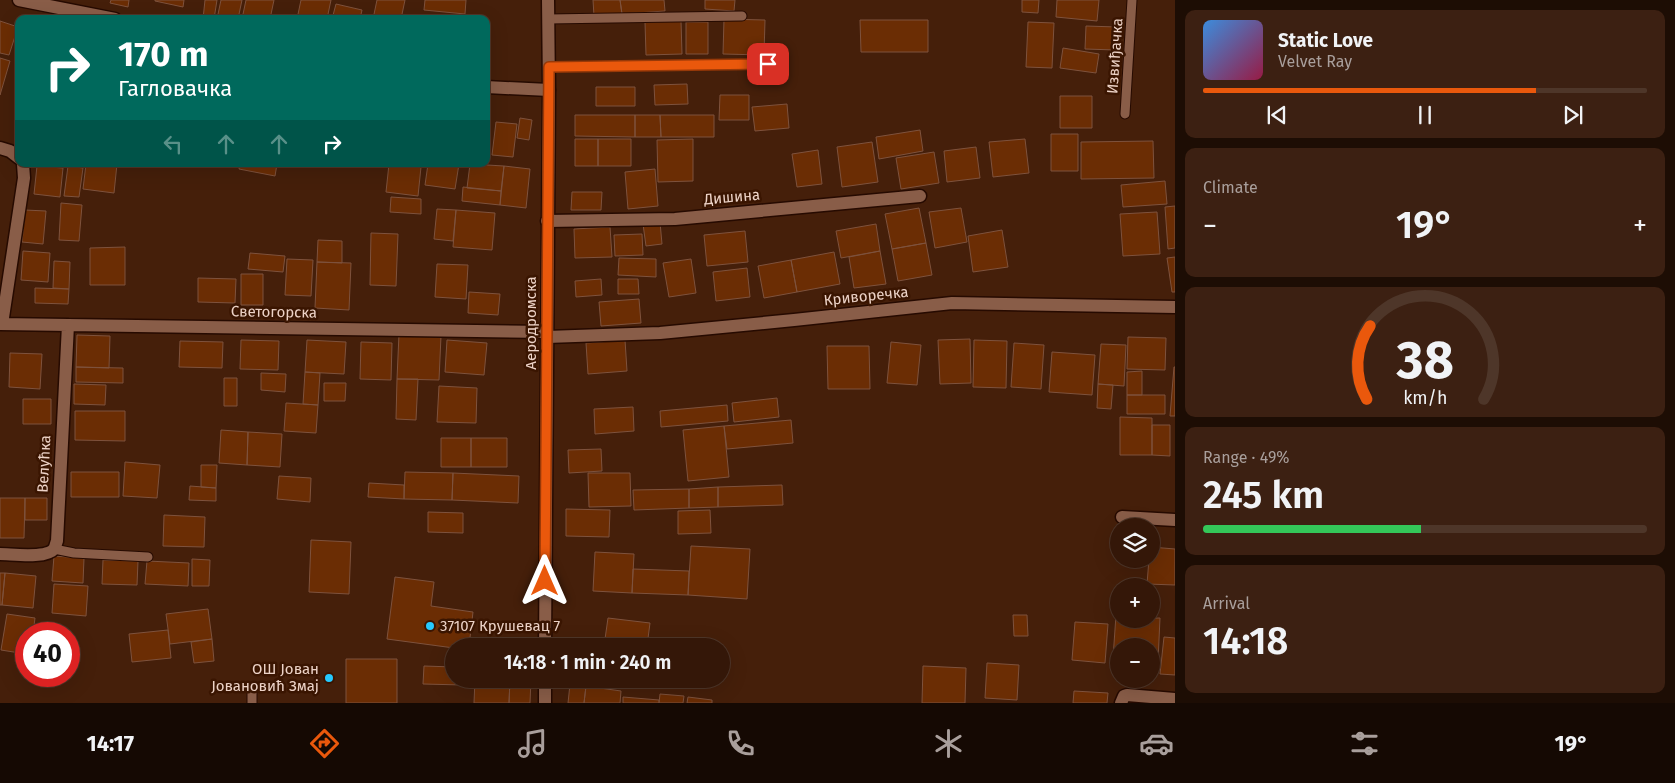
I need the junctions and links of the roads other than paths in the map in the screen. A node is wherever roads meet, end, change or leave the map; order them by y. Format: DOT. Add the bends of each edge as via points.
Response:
graph roads {
  1 [pos="19,0"];
  2 [pos="548,0"];
  3 [pos="1132,0"];
  4 [pos="95,15"];
  5 [pos="742,16"];
  6 [pos="548,19"];
  7 [pos="768,64"];
  8 [pos="549,67"];
  9 [pos="490,87"];
  10 [pos="549,90"];
  11 [pos="1125,114"];
  12 [pos="0,148"];
  13 [pos="15,155"];
  14 [pos="23,167"];
  15 [pos="920,196"];
  16 [pos="547,221"];
  17 [pos="1175,307"];
  18 [pos="1,324"];
  19 [pos="68,325"];
  20 [pos="547,334"];
  21 [pos="1122,516"];
  22 [pos="1175,520"];
  23 [pos="54,549"];
  24 [pos="0,554"];
  25 [pos="148,557"];
  26 [pos="545,638"];
  27 [pos="545,688"];
  28 [pos="252,690"];
  29 [pos="1175,699"];
  30 [pos="252,703"];
  31 [pos="545,703"];
  32 [pos="1121,703"];
  1 -- 4 [label="street"];
  2 -- 6 [label="street, Аеродромска"];
  3 -- 11 [label="lane, Извиђачка"];
  5 -- 6 [label="lane"];
  6 -- 8 [label="street, Аеродромска"];
  7 -- 8 [label="lane"];
  8 -- 10 [label="street, Аеродромска"];
  9 -- 10 [label="street"];
  10 -- 16 [label="street, Аеродромска"];
  12 -- 13 [label="street"];
  14 -- 18 [label="street"];
  15 -- 16 [label="street, Дишина" via="676,219"];
  16 -- 20 [label="street, Аеродромска"];
  17 -- 20 [label="street, Криворечка" via="952,302 660,333"];
  18 -- 19 [label="street, Светогорска"];
  19 -- 20 [label="street, Светогорска"];
  19 -- 23 [label="street, Велућка"];
  20 -- 26 [label="street, Аеродромска"];
  21 -- 22 [label="street"];
  23 -- 24 [label="street" via="38,555"];
  23 -- 25 [label="lane"];
  27 -- 31 [label="street"];
  28 -- 30 [label="lane"];
  29 -- 32 [label="street" via="1127,695"];
}
